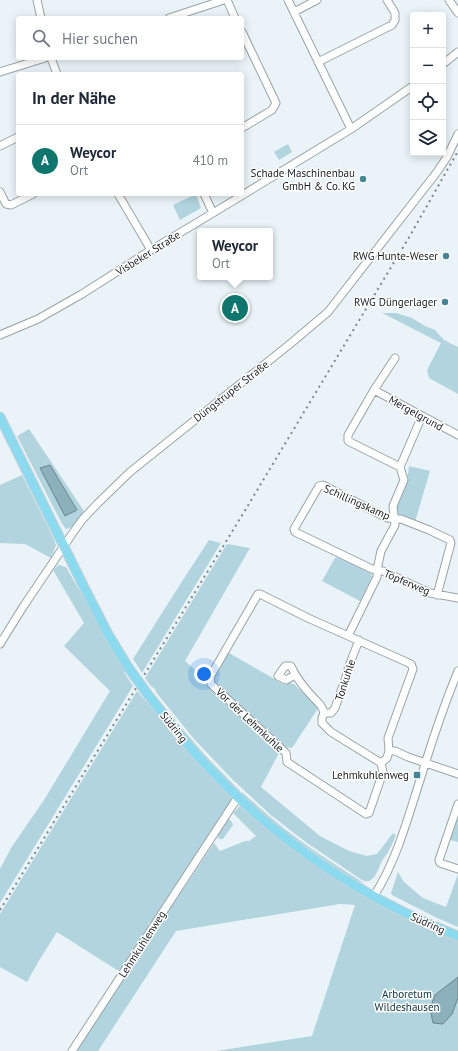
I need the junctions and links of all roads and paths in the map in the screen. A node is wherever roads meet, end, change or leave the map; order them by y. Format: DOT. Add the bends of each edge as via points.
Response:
graph roads {
  1 [pos="37,0"];
  2 [pos="224,0"];
  3 [pos="227,0"];
  4 [pos="288,0"];
  5 [pos="317,0"];
  6 [pos="387,0"];
  7 [pos="449,0"];
  8 [pos="294,12"];
  9 [pos="458,13"];
  10 [pos="41,16"];
  11 [pos="175,16"];
  12 [pos="234,16"];
  13 [pos="244,36"];
  14 [pos="458,52"];
  15 [pos="39,60"];
  16 [pos="52,60"];
  17 [pos="318,62"];
  18 [pos="446,62"];
  19 [pos="0,72"];
  20 [pos="56,72"];
  21 [pos="410,88"];
  22 [pos="244,127"];
  23 [pos="351,130"];
  24 [pos="458,134"];
  25 [pos="16,138"];
  26 [pos="0,146"];
  27 [pos="0,192"];
  28 [pos="244,195"];
  29 [pos="29,196"];
  30 [pos="119,196"];
  31 [pos="205,196"];
  32 [pos="242,196"];
  33 [pos="214,213"];
  34 [pos="151,250"];
  35 [pos="0,335"];
  36 [pos="394,358"];
  37 [pos="374,390"];
  38 [pos="422,416"];
  39 [pos="0,417"];
  40 [pos="458,435"];
  41 [pos="400,467"];
  42 [pos="395,519"];
  43 [pos="63,547"];
  44 [pos="377,570"];
  45 [pos="437,595"];
  46 [pos="458,598"];
  47 [pos="348,636"];
  48 [pos="359,640"];
  49 [pos="0,644"];
  50 [pos="458,671"];
  51 [pos="295,676"];
  52 [pos="324,713"];
  53 [pos="389,751"];
  54 [pos="381,763"];
  55 [pos="425,763"];
  56 [pos="458,774"];
  57 [pos="238,797"];
  58 [pos="458,804"];
  59 [pos="458,869"];
  60 [pos="374,896"];
  61 [pos="458,936"];
  62 [pos="72,1051"];
  1 -- 10 [label="street"];
  2 -- 11 [label="street"];
  3 -- 12 [label="street"];
  4 -- 8 [label="street"];
  5 -- 8 [label="street"];
  6 -- 17 [label="street" via="395,13 392,25"];
  7 -- 9 [label="street"];
  8 -- 17 [label="street"];
  13 -- 22 [label="street" via="276,103 272,110"];
  14 -- 18 [label="street"];
  15 -- 19 [label="street"];
  16 -- 20 [label="street"];
  17 -- 23 [label="street"];
  21 -- 23 [label="street, Visbeker Straße"];
  23 -- 28 [label="street, Visbeker Straße"];
  24 -- 43 [label="street, Düngstruper Straße" via="437,172 328,312 130,472 82,520"];
  25 -- 26 [label="street"];
  27 -- 29 [label="street" via="6,204 11,205"];
  30 -- 34 [label="street"];
  31 -- 33 [label="street"];
  32 -- 33 [label="street, Visbeker Straße"];
  33 -- 34 [label="street, Visbeker Straße"];
  34 -- 35 [label="street, Visbeker Straße" via="82,294"];
  36 -- 37 [label="street"];
  37 -- 38 [label="street, Mergelgrund"];
  37 -- 41 [label="street" via="348,435 348,441"];
  38 -- 40 [label="street, Mergelgrund"];
  38 -- 41 [label="street"];
  39 -- 43 [label="main road, Südring"];
  41 -- 42 [label="street" via="404,480 394,506"];
  42 -- 44 [label="street" via="395,525 381,551"];
  42 -- 44 [label="street, Schillingskamp" via="387,518 323,485 319,486 294,529 295,532"];
  42 -- 45 [label="street, Töpferweg" via="401,519 450,540"];
  43 -- 49 [label="street, Düngstruper Straße"];
  43 -- 57 [label="main road, Südring, bridge" via="128,667 188,746"];
  44 -- 45 [label="street, Töpferweg"];
  44 -- 47 [label="street" via="377,577"];
  45 -- 46 [label="street, Töpferweg"];
  47 -- 48 [label="street, Vor der Lehmkuhle"];
  47 -- 54 [label="street, Vor der Lehmkuhle" via="258,594 210,677 211,684 286,753 287,762 366,814 369,813 383,772"];
  48 -- 52 [label="street, Tonkuhle" via="335,708"];
  48 -- 53 [label="street, Vor der Lehmkuhle" via="411,664 413,669 388,738"];
  50 -- 55 [label="street"];
  51 -- 52 [label="street, Tonkuhle" via="322,705"];
  52 -- 54 [label="street, Tonkuhle" via="322,723 331,732"];
  53 -- 54 [label="street, Vor der Lehmkuhle" via="387,758"];
  53 -- 55 [label="street" via="396,751"];
  55 -- 56 [label="street"];
  55 -- 60 [label="street" via="390,868"];
  57 -- 60 [label="main road, Südring" via="304,853"];
  57 -- 62 [label="street, Lehmkuhlenweg"];
  58 -- 59 [label="street" via="439,860 440,863"];
  60 -- 61 [label="main road, Südring" via="396,909"];
}
